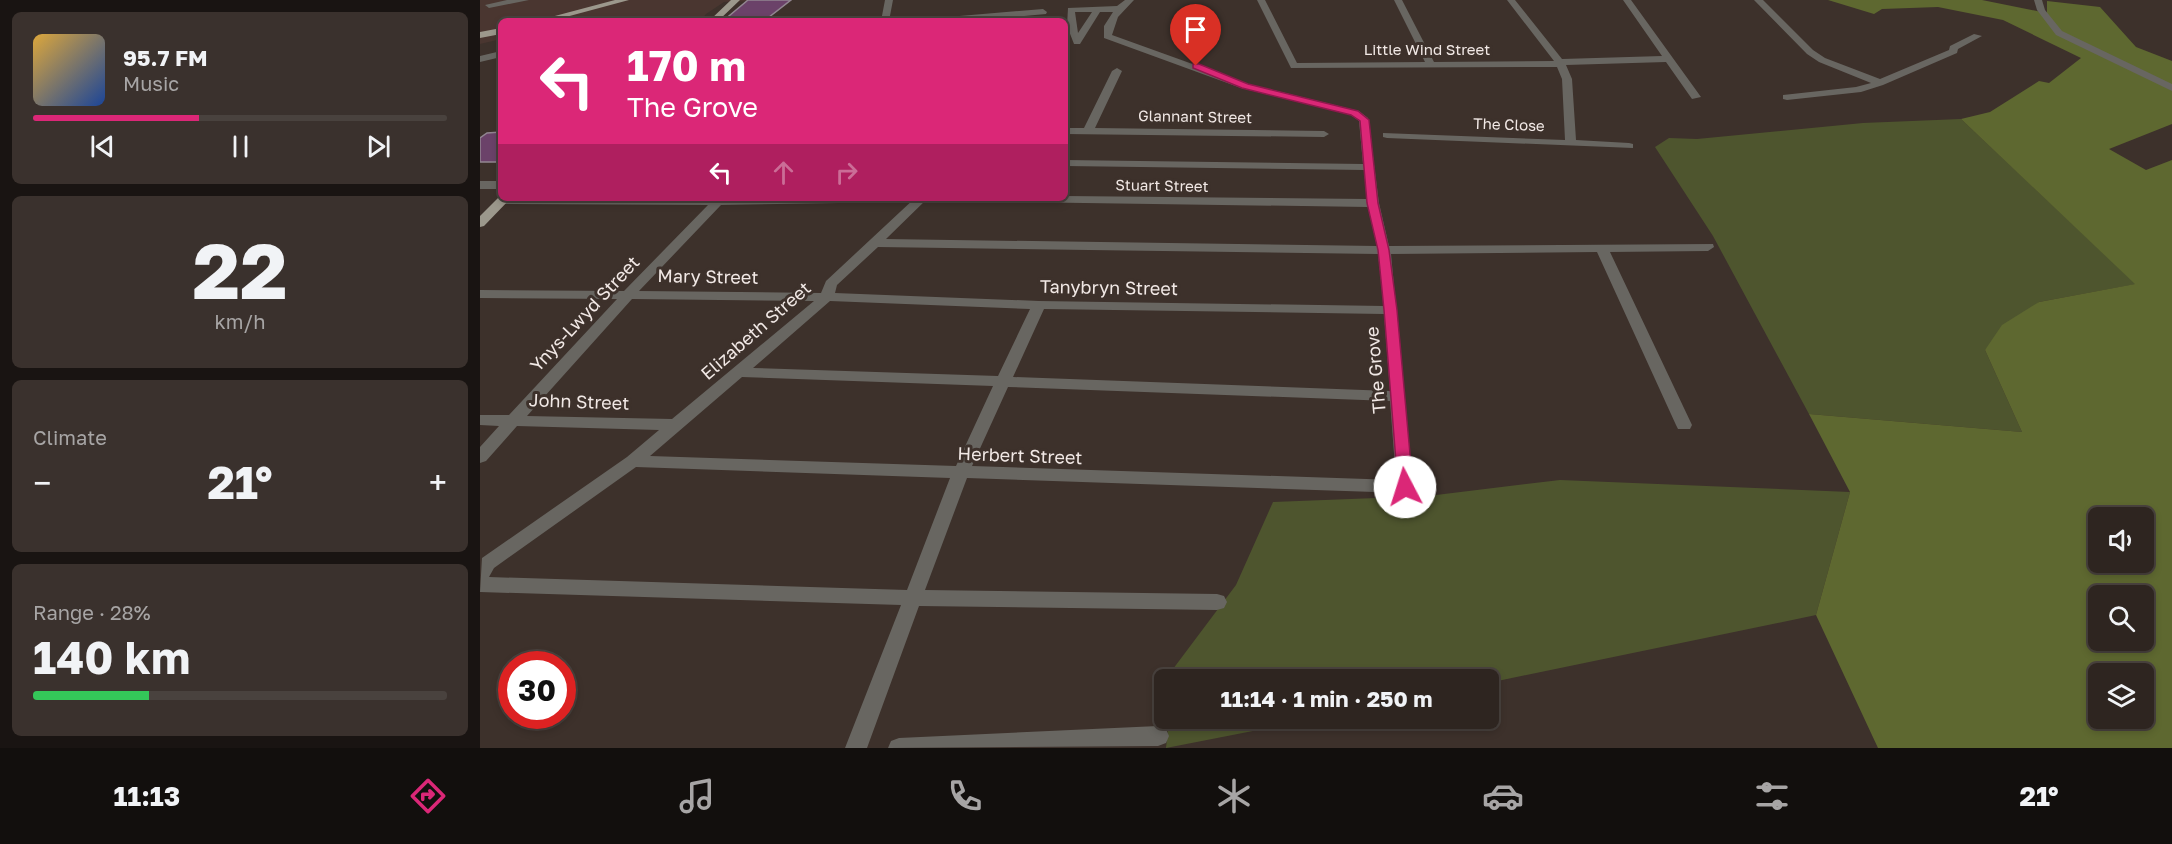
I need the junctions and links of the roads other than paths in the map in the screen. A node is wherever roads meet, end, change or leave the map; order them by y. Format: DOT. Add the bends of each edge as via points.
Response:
graph roads {
  1 [pos="525,0"];
  2 [pos="625,0"];
  3 [pos="736,0"];
  4 [pos="889,0"];
  5 [pos="1042,0"];
  6 [pos="1130,0"];
  7 [pos="1262,0"];
  8 [pos="1398,0"];
  9 [pos="1511,0"];
  10 [pos="1627,0"];
  11 [pos="1758,0"];
  12 [pos="2038,0"];
  13 [pos="489,5"];
  14 [pos="1098,9"];
  15 [pos="1118,9"];
  16 [pos="1044,16"];
  17 [pos="552,18"];
  18 [pos="716,18"];
  19 [pos="886,18"];
  20 [pos="1001,18"];
  21 [pos="498,32"];
  22 [pos="480,35"];
  23 [pos="1977,36"];
  24 [pos="498,55"];
  25 [pos="480,59"];
  26 [pos="1669,59"];
  27 [pos="1560,63"];
  28 [pos="1431,65"];
  29 [pos="1117,71"];
  30 [pos="1880,83"];
  31 [pos="2172,88"];
  32 [pos="1696,97"];
  33 [pos="1787,97"];
  34 [pos="1068,131"];
  35 [pos="1088,131"];
  36 [pos="1324,134"];
  37 [pos="1387,135"];
  38 [pos="1570,143"];
  39 [pos="1629,146"];
  40 [pos="1068,163"];
  41 [pos="1369,167"];
  42 [pos="480,185"];
  43 [pos="498,185"];
  44 [pos="1068,199"];
  45 [pos="502,201"];
  46 [pos="719,201"];
  47 [pos="918,201"];
  48 [pos="1373,203"];
  49 [pos="480,223"];
  50 [pos="874,243"];
  51 [pos="1708,247"];
  52 [pos="1602,248"];
  53 [pos="1384,250"];
  54 [pos="480,294"];
  55 [pos="629,294"];
  56 [pos="827,297"];
  57 [pos="1039,304"];
  58 [pos="1391,310"];
  59 [pos="740,372"];
  60 [pos="1003,381"];
  61 [pos="1398,396"];
  62 [pos="480,420"];
  63 [pos="515,420"];
  64 [pos="676,425"];
  65 [pos="1684,425"];
  66 [pos="480,457"];
  67 [pos="633,461"];
  68 [pos="960,474"];
  69 [pos="1405,487"];
  70 [pos="480,575"];
  71 [pos="480,584"];
  72 [pos="913,598"];
  73 [pos="1217,602"];
  74 [pos="1158,736"];
  75 [pos="856,748"];
  76 [pos="899,748"];
  1 -- 13 [label="street"];
  2 -- 17 [label="main road"];
  3 -- 18 [label="main road"];
  4 -- 19 [label="street"];
  5 -- 16 [label="street"];
  6 -- 15 [label="street"];
  7 -- 28 [label="street, Little Wind Street" via="1294,66"];
  8 -- 28 [label="street"];
  9 -- 27 [label="street"];
  10 -- 26 [label="street"];
  11 -- 30 [label="street" via="1810,52"];
  12 -- 31 [label="street" via="2059,33"];
  14 -- 15 [label="street"];
  15 -- 41 [label="street, The Grove" via="1107,36 1245,86 1355,113 1364,120"];
  16 -- 20 [label="street"];
  21 -- 22 [label="main road"];
  23 -- 30 [label="street" via="1953,48 1954,51"];
  24 -- 25 [label="street"];
  26 -- 27 [label="street, Little Wind Street"];
  26 -- 32 [label="street"];
  27 -- 28 [label="street, Little Wind Street"];
  27 -- 38 [label="street" via="1567,79"];
  29 -- 35 [label="street"];
  30 -- 33 [label="street" via="1857,90"];
  34 -- 35 [label="street, Glannant Street"];
  35 -- 36 [label="street, Glannant Street"];
  37 -- 38 [label="street, The Close"];
  38 -- 39 [label="street, The Close"];
  40 -- 41 [label="street"];
  41 -- 48 [label="street, The Grove"];
  42 -- 43 [label="street"];
  44 -- 48 [label="street, Stuart Street"];
  45 -- 49 [label="main road"];
  46 -- 55 [label="street, Ynys-Lwyd Street"];
  47 -- 50 [label="street, Elizabeth Street"];
  48 -- 53 [label="street, The Grove"];
  50 -- 53 [label="street"];
  50 -- 56 [label="street, Elizabeth Street" via="831,284"];
  51 -- 52 [label="street"];
  52 -- 53 [label="street"];
  52 -- 65 [label="street"];
  53 -- 58 [label="street, The Grove"];
  54 -- 55 [label="street, Mary Street"];
  55 -- 56 [label="street, Mary Street"];
  55 -- 63 [label="street, Ynys-Lwyd Street"];
  56 -- 57 [label="street, Tanybryn Street"];
  56 -- 59 [label="street, Elizabeth Street"];
  57 -- 58 [label="street, Tanybryn Street"];
  57 -- 60 [label="street"];
  58 -- 61 [label="street, The Grove"];
  59 -- 60 [label="street"];
  59 -- 64 [label="street, Elizabeth Street"];
  60 -- 61 [label="street"];
  60 -- 68 [label="street"];
  61 -- 69 [label="street, The Grove"];
  62 -- 63 [label="street, John Street"];
  63 -- 64 [label="street, John Street"];
  63 -- 66 [label="street, Ynys-Lwyd Street"];
  64 -- 67 [label="street, Elizabeth Street"];
  67 -- 68 [label="street, Herbert Street"];
  67 -- 70 [label="street, Elizabeth Street" via="488,563"];
  68 -- 69 [label="street, Herbert Street"];
  68 -- 72 [label="street"];
  71 -- 72 [label="street"];
  72 -- 73 [label="street"];
  72 -- 75 [label="street"];
  74 -- 76 [label="street"];
}
